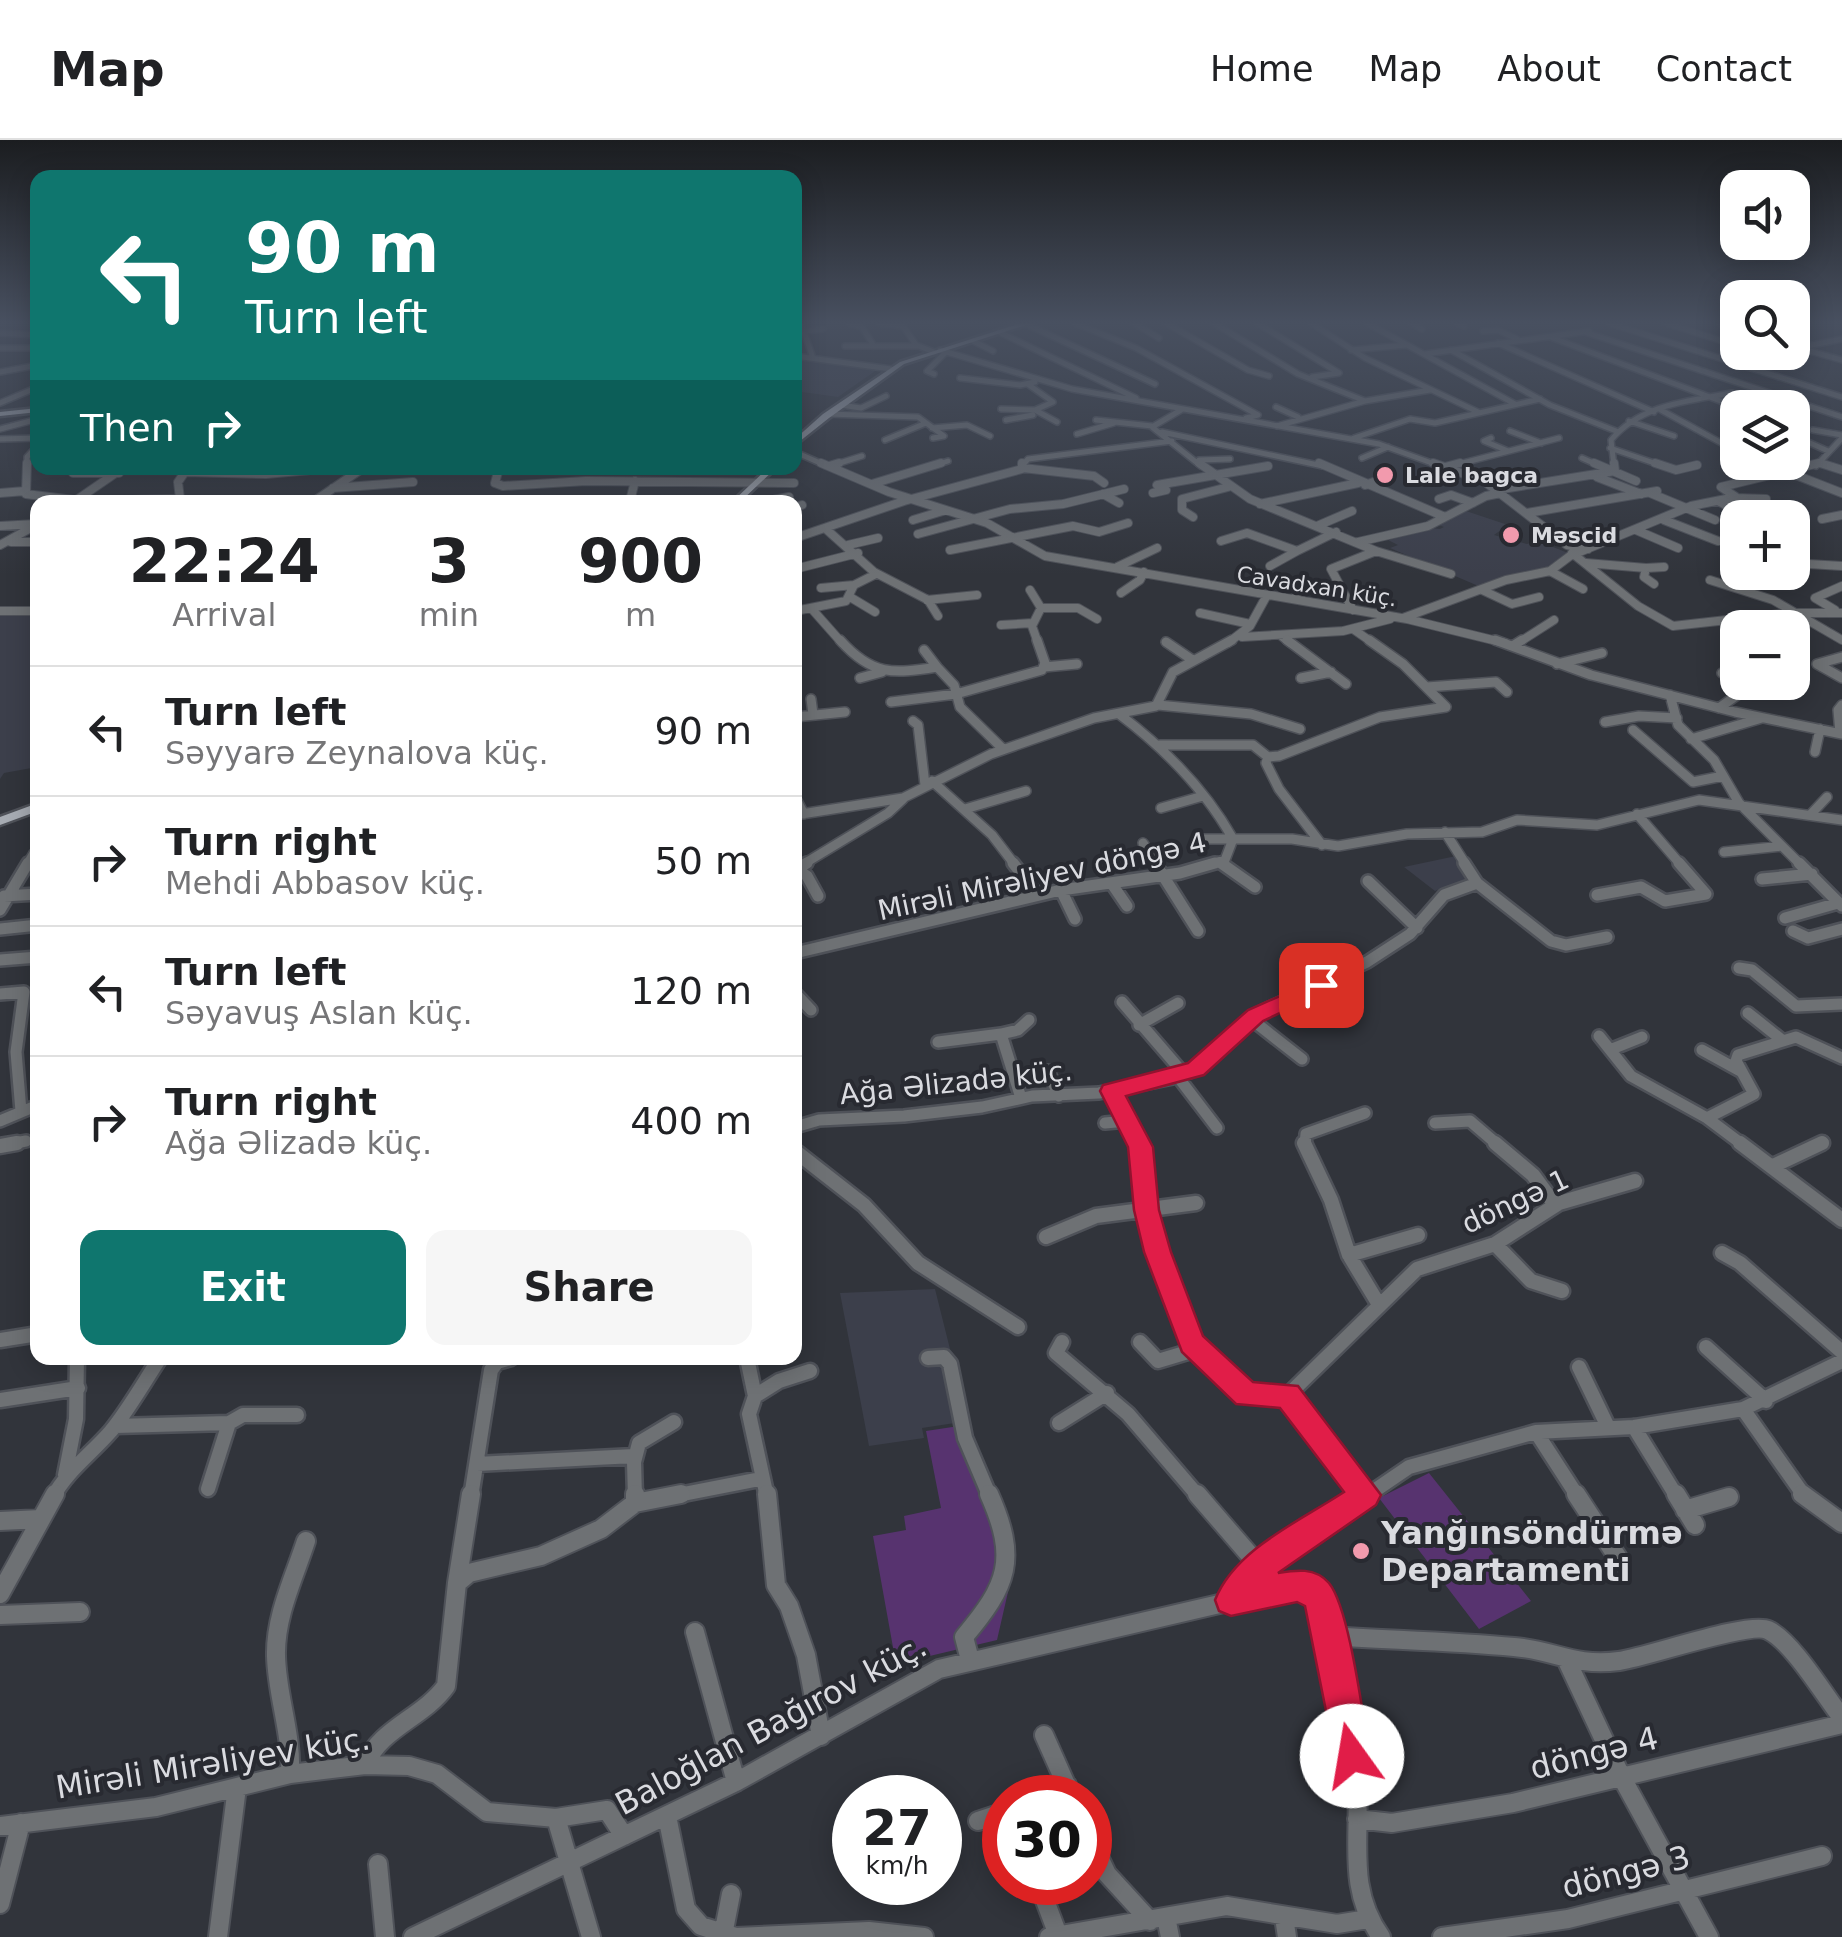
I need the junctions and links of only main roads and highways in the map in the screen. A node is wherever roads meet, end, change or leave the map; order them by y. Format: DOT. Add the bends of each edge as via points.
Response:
graph roads {
  1 [pos="838,407"];
  2 [pos="30,411"];
  3 [pos="0,414"];
  4 [pos="802,438"];
  5 [pos="764,475"];
  6 [pos="745,495"];
  7 [pos="30,810"];
  8 [pos="0,821"];
  1 -- 4 [label="main road"];
  2 -- 3 [label="main road"];
  5 -- 6 [label="main road"];
  7 -- 8 [label="main road"];
}
